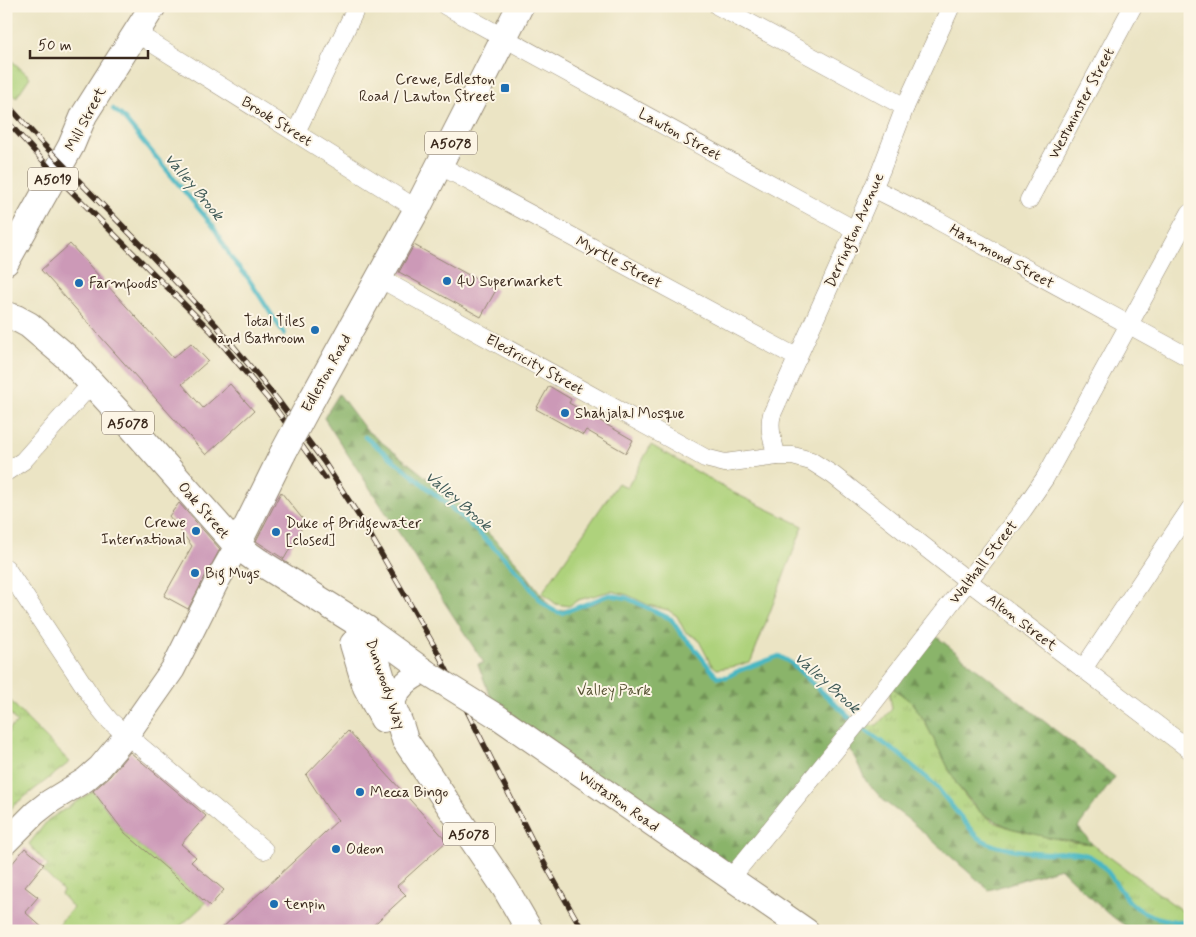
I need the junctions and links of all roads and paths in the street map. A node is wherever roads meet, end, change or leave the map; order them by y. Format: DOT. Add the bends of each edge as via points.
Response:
graph roads {
  1 [pos="154,6"];
  2 [pos="357,6"];
  3 [pos="446,6"];
  4 [pos="520,6"];
  5 [pos="718,6"];
  6 [pos="951,6"];
  7 [pos="1133,6"];
  8 [pos="136,32"];
  9 [pos="504,38"];
  10 [pos="905,107"];
  11 [pos="296,132"];
  12 [pos="439,165"];
  13 [pos="873,188"];
  14 [pos="1029,200"];
  15 [pos="416,210"];
  16 [pos="1190,213"];
  17 [pos="855,230"];
  18 [pos="6,262"];
  19 [pos="380,278"];
  20 [pos="6,315"];
  21 [pos="1130,325"];
  22 [pos="798,358"];
  23 [pos="1190,358"];
  24 [pos="92,383"];
  25 [pos="777,456"];
  26 [pos="6,472"];
  27 [pos="1190,509"];
  28 [pos="237,546"];
  29 [pos="6,568"];
  30 [pos="968,581"];
  31 [pos="340,611"];
  32 [pos="367,629"];
  33 [pos="1083,669"];
  34 [pos="427,672"];
  35 [pos="392,707"];
  36 [pos="126,736"];
  37 [pos="405,740"];
  38 [pos="1190,750"];
  39 [pos="13,835"];
  40 [pos="264,850"];
  41 [pos="730,879"];
  42 [pos="530,931"];
  43 [pos="807,931"];
  1 -- 8 [label="main road, Mill Street / A5019"];
  2 -- 11 [label="street"];
  3 -- 9 [label="street, Lawton Street"];
  4 -- 9 [label="main road, Edleston Road / A5078"];
  5 -- 10 [label="street"];
  6 -- 10 [label="street, Derrington Avenue"];
  7 -- 14 [label="street, Westminster Street"];
  8 -- 11 [label="street, Brook Street"];
  8 -- 18 [label="main road, Mill Street / A5019" via="84,115 71,146"];
  9 -- 12 [label="main road, Edleston Road / A5078"];
  9 -- 17 [label="street, Lawton Street"];
  10 -- 13 [label="street, Derrington Avenue"];
  11 -- 15 [label="street, Brook Street"];
  12 -- 15 [label="main road, Edleston Road / A5078"];
  12 -- 22 [label="street, Myrtle Street"];
  13 -- 17 [label="street, Derrington Avenue"];
  13 -- 21 [label="street, Hammond Street"];
  15 -- 19 [label="main road, Edleston Road / A5078"];
  16 -- 21 [label="street, Walthall Street"];
  17 -- 22 [label="street, Derrington Avenue"];
  19 -- 25 [label="street, Electricity Street" via="705,458 725,462"];
  19 -- 28 [label="main road, Edleston Road / A5078, bridge" via="282,452"];
  20 -- 24 [label="main road, Oak Street / A5078" via="29,325"];
  21 -- 23 [label="street, Hammond Street"];
  21 -- 30 [label="street, Walthall Street" via="1045,478"];
  22 -- 25 [label="street, Derrington Avenue" via="770,420"];
  24 -- 26 [label="street" via="24,461"];
  24 -- 28 [label="main road, Oak Street / A5078"];
  25 -- 30 [label="street, Alton Street" via="811,461 834,475"];
  27 -- 33 [label="street"];
  28 -- 31 [label="main road, Oak Street / A5078"];
  28 -- 36 [label="street, Edleston Road" via="173,668"];
  29 -- 36 [label="street" via="96,706"];
  30 -- 33 [label="street, Alton Street"];
  30 -- 41 [label="street, Walthall Street"];
  31 -- 32 [label="main road, Oak Street / A5078"];
  31 -- 37 [label="main road, Dunwoody Way / A5078" via="378,713 392,732"];
  32 -- 34 [label="street, Oak Street"];
  32 -- 35 [label="main road, Dunwoody Way / A5078"];
  33 -- 38 [label="street, Alton Street"];
  34 -- 35 [label="street" via="402,685"];
  34 -- 41 [label="street, Wistaston Road, bridge"];
  35 -- 37 [label="main road, Dunwoody Way / A5078"];
  36 -- 39 [label="street, Edleston Road" via="100,767 49,802"];
  36 -- 40 [label="street"];
  37 -- 42 [label="main road, Dunwoody Way / A5078" via="506,888"];
  41 -- 43 [label="street, Wistaston Road"];
}
